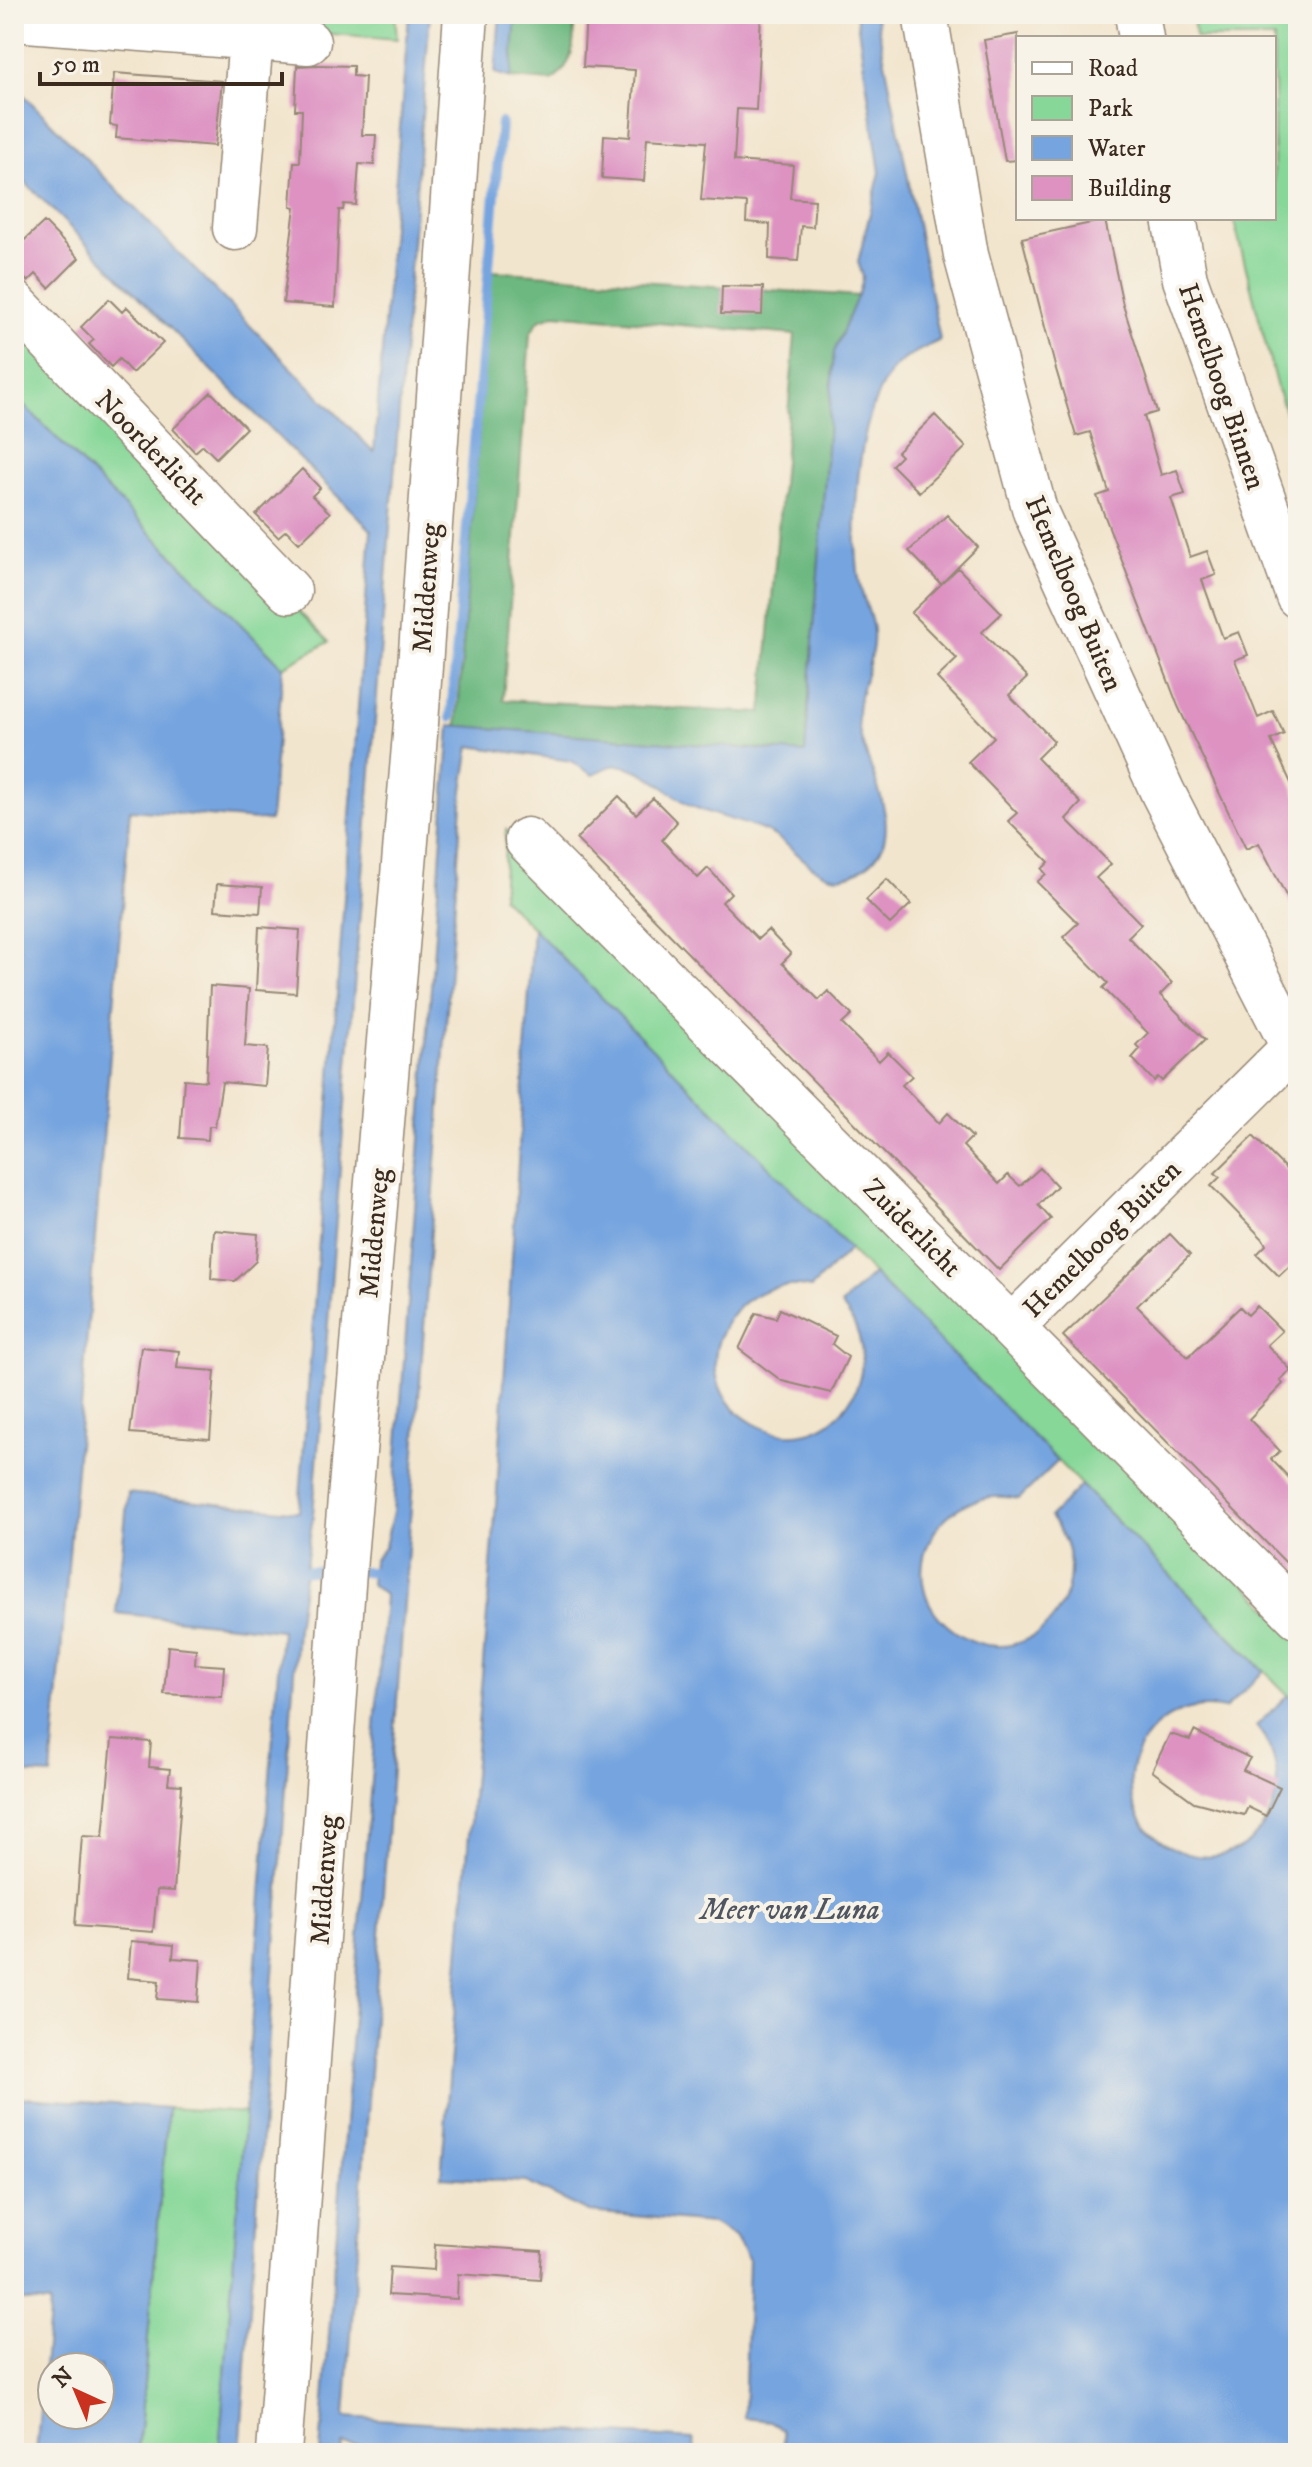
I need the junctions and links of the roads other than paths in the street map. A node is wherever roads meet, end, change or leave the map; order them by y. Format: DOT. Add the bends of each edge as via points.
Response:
graph roads {
  1 [pos="466,14"];
  2 [pos="925,14"];
  3 [pos="1137,14"];
  4 [pos="14,19"];
  5 [pos="1141,36"];
  6 [pos="251,38"];
  7 [pos="308,42"];
  8 [pos="1174,220"];
  9 [pos="235,228"];
  10 [pos="14,303"];
  11 [pos="1296,587"];
  12 [pos="289,591"];
  13 [pos="527,840"];
  14 [pos="1296,1049"];
  15 [pos="1013,1326"];
  16 [pos="1298,1616"];
  17 [pos="279,2453"];
  1 -- 17 [label="street, Middenweg" via="416,723 344,1572"];
  2 -- 14 [label="street, Hemelboog Buiten" via="966,255 1035,511 1163,793"];
  3 -- 5 [label="street"];
  4 -- 6 [label="street"];
  6 -- 7 [label="street"];
  6 -- 9 [label="street"];
  8 -- 11 [label="street, Hemelboog Binnen" via="1185,279"];
  10 -- 12 [label="street, Noorderlicht"];
  13 -- 15 [label="street, Zuiderlicht"];
  14 -- 15 [label="street, Hemelboog Buiten"];
  15 -- 16 [label="street, Zuiderlicht"];
}
